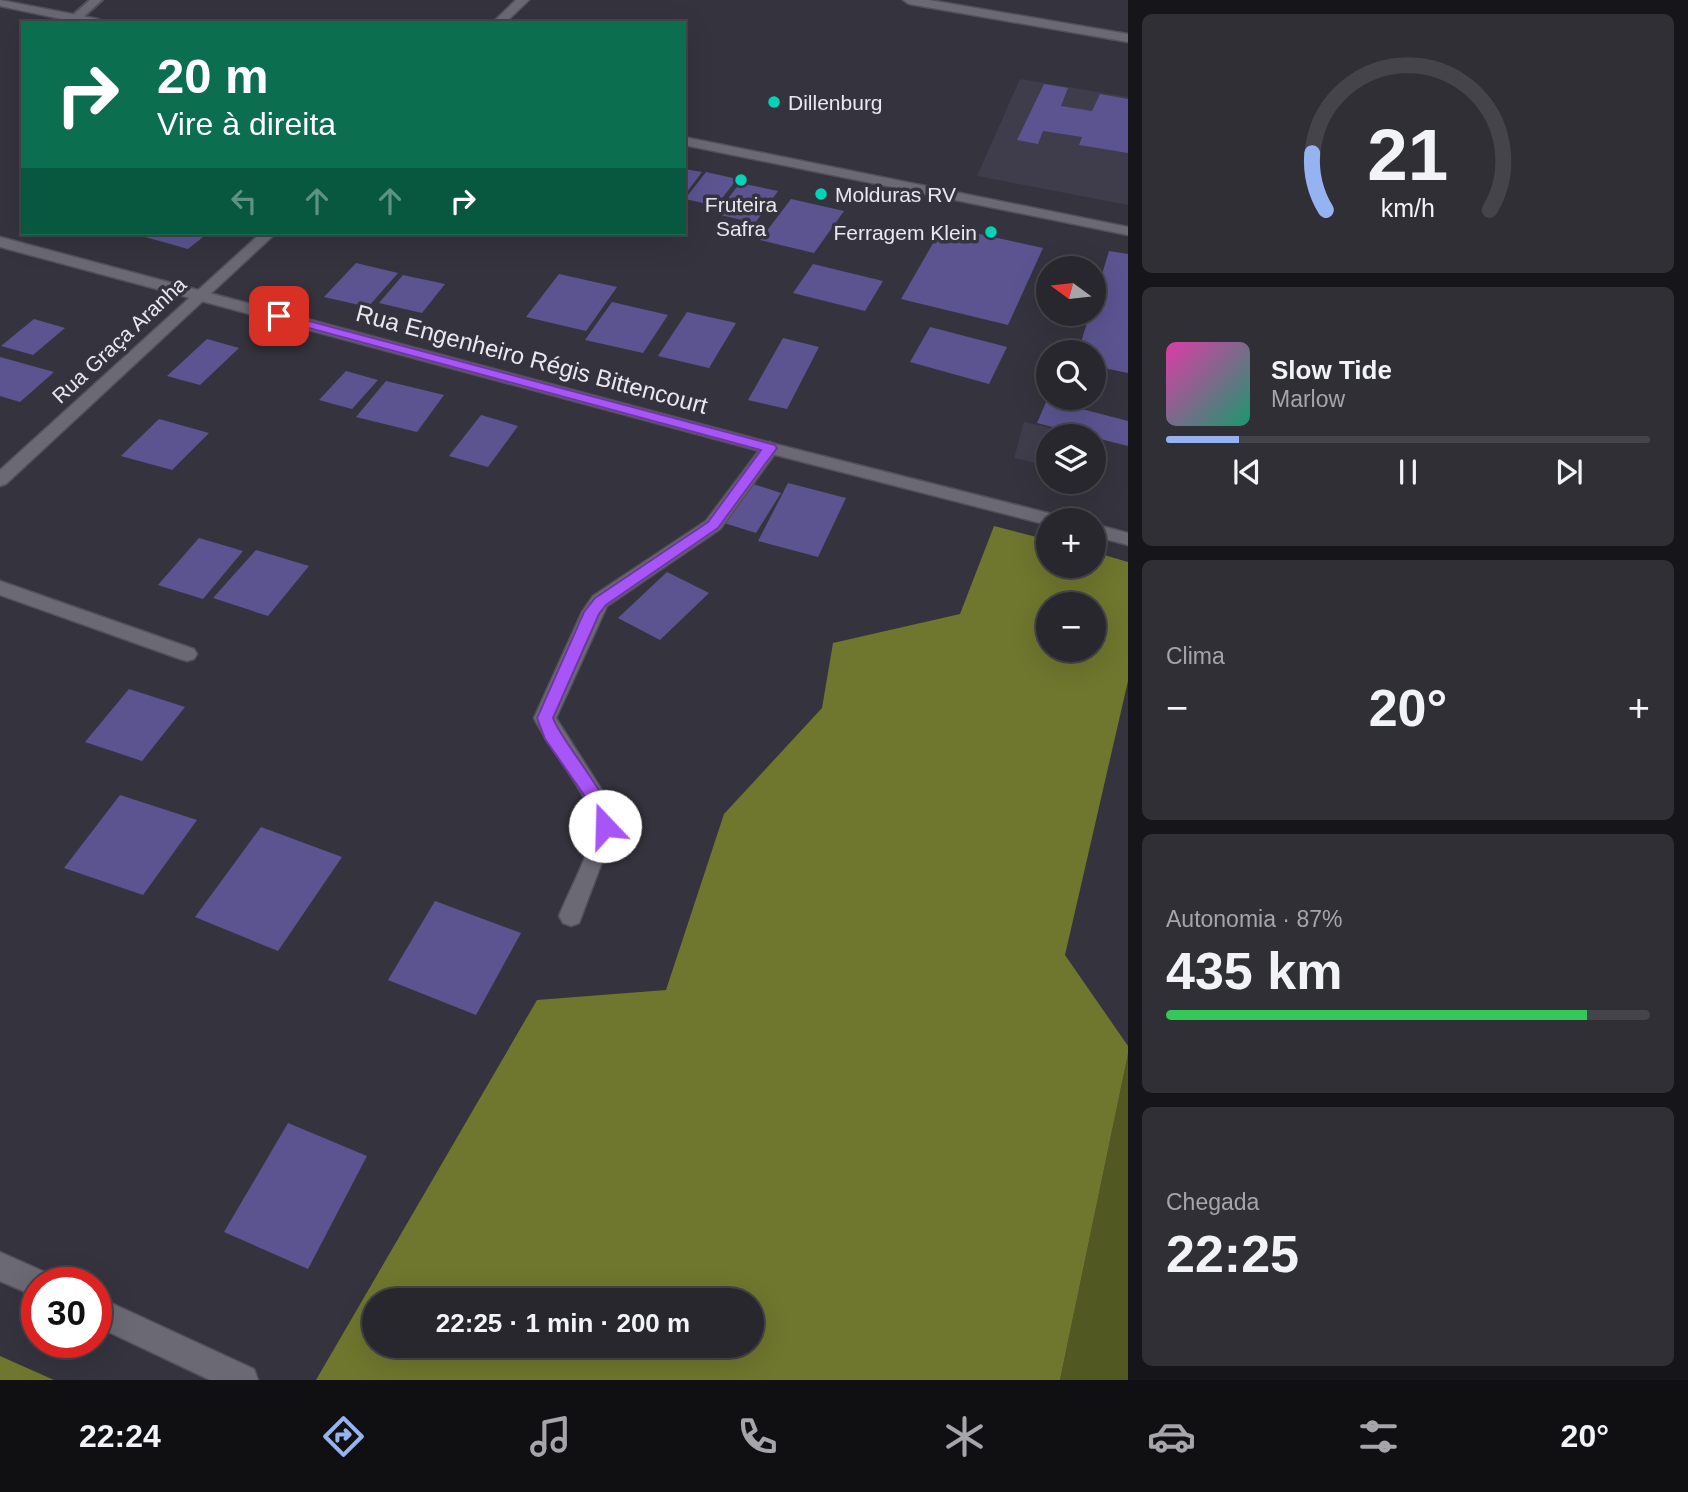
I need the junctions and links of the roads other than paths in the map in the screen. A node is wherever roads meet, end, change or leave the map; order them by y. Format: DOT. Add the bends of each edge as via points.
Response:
graph roads {
  1 [pos="97,0"];
  2 [pos="523,0"];
  3 [pos="909,0"];
  4 [pos="0,2"];
  5 [pos="76,18"];
  6 [pos="89,21"];
  7 [pos="500,21"];
  8 [pos="1128,38"];
  9 [pos="686,141"];
  10 [pos="1128,232"];
  11 [pos="268,235"];
  12 [pos="0,242"];
  13 [pos="201,295"];
  14 [pos="770,448"];
  15 [pos="0,480"];
  16 [pos="1036,516"];
  17 [pos="1106,533"];
  18 [pos="1128,539"];
  19 [pos="0,587"];
  20 [pos="187,654"];
  21 [pos="570,916"];
  22 [pos="0,1266"];
  23 [pos="21,1276"];
  24 [pos="112,1319"];
  25 [pos="243,1380"];
  1 -- 5 [label="lane"];
  2 -- 7 [label="street"];
  3 -- 8 [label="street"];
  4 -- 5 [label="street"];
  5 -- 6 [label="street"];
  9 -- 10 [label="street"];
  11 -- 13 [label="street, Rua Graça Aranha"];
  12 -- 13 [label="street, Rua Engenheiro Régis Bittencourt"];
  13 -- 14 [label="street, Rua Engenheiro Régis Bittencourt"];
  13 -- 15 [label="street, Rua Graça Aranha"];
  14 -- 16 [label="street, Rua Engenheiro Régis Bittencourt"];
  14 -- 21 [label="street" via="713,525 600,601 545,718 551,735 601,807 605,826"];
  17 -- 18 [label="street"];
  19 -- 20 [label="street"];
  22 -- 23 [label="street"];
  24 -- 25 [label="street"];
}
